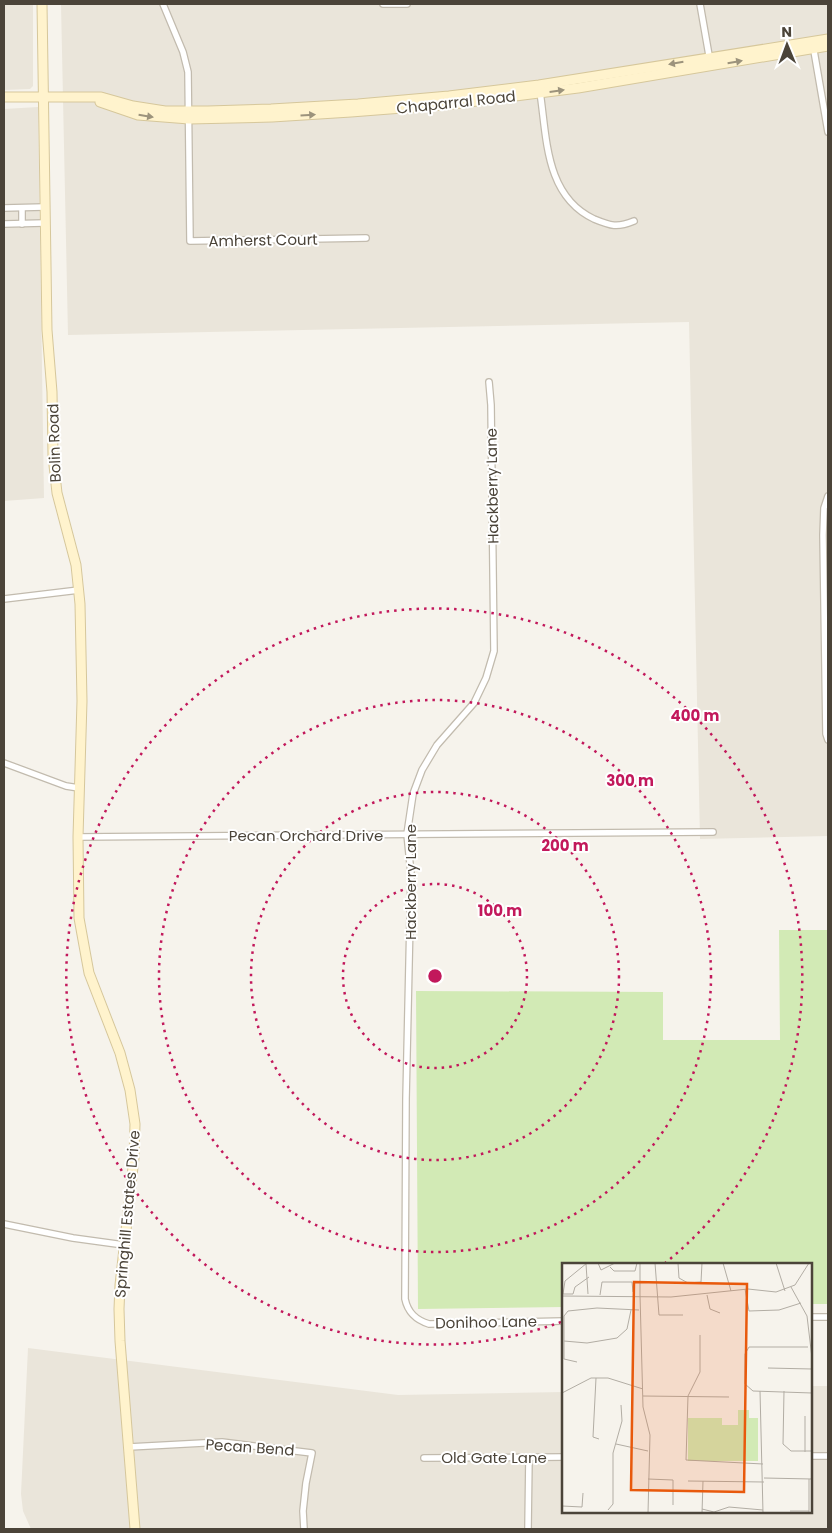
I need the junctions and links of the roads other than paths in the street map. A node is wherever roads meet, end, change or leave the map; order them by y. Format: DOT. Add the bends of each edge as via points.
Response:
graph roads {
  1 [pos="42,4"];
  2 [pos="164,4"];
  3 [pos="383,4"];
  4 [pos="407,4"];
  5 [pos="700,4"];
  6 [pos="828,39"];
  7 [pos="813,44"];
  8 [pos="828,46"];
  9 [pos="711,62"];
  10 [pos="540,89"];
  11 [pos="4,97"];
  12 [pos="43,97"];
  13 [pos="189,115"];
  14 [pos="828,132"];
  15 [pos="44,207"];
  16 [pos="4,208"];
  17 [pos="22,208"];
  18 [pos="634,221"];
  19 [pos="44,223"];
  20 [pos="4,224"];
  21 [pos="22,224"];
  22 [pos="366,238"];
  23 [pos="489,382"];
  24 [pos="828,496"];
  25 [pos="79,590"];
  26 [pos="4,599"];
  27 [pos="828,740"];
  28 [pos="4,763"];
  29 [pos="80,788"];
  30 [pos="713,832"];
  31 [pos="407,834"];
  32 [pos="78,837"];
  33 [pos="4,1224"];
  34 [pos="124,1245"];
  35 [pos="411,1314"];
  36 [pos="812,1317"];
  37 [pos="828,1317"];
  38 [pos="562,1321"];
  39 [pos="129,1447"];
  40 [pos="812,1456"];
  41 [pos="828,1456"];
  42 [pos="562,1457"];
  43 [pos="424,1458"];
  44 [pos="529,1458"];
  45 [pos="135,1529"];
  46 [pos="304,1529"];
  47 [pos="528,1529"];
  1 -- 12 [label="street, Bolin Road"];
  2 -- 13 [label="street" via="185,58"];
  3 -- 4 [label="street"];
  5 -- 9 [label="street"];
  6 -- 7 [label="street, Chaparral Road"];
  7 -- 8 [label="street, Chaparral Road"];
  7 -- 9 [label="street, Chaparral Road"];
  7 -- 14 [label="street"];
  9 -- 10 [label="street, Chaparral Road"];
  10 -- 13 [label="street, Chaparral Road"];
  10 -- 18 [label="street" via="550,161 555,180 563,192 583,212 605,223 623,226"];
  11 -- 12 [label="street, Chaparral Road"];
  12 -- 13 [label="street, Chaparral Road" via="101,97"];
  12 -- 15 [label="street, Bolin Road"];
  13 -- 22 [label="street, Amherst Court" via="190,241"];
  15 -- 17 [label="street"];
  15 -- 19 [label="street, Bolin Road"];
  16 -- 17 [label="street"];
  17 -- 21 [label="street"];
  19 -- 21 [label="street"];
  19 -- 25 [label="street, Bolin Road" via="54,470"];
  20 -- 21 [label="street"];
  23 -- 31 [label="street, Hackberry Lane" via="494,651 474,703 437,745 418,778"];
  24 -- 27 [label="street" via="823,535"];
  25 -- 26 [label="street"];
  25 -- 29 [label="street, Bolin Road" via="82,678"];
  28 -- 29 [label="street"];
  29 -- 32 [label="street, Springhill Estates Drive"];
  30 -- 31 [label="street, Pecan Orchard Drive"];
  31 -- 32 [label="street, Pecan Orchard Drive"];
  31 -- 35 [label="street, Hackberry Lane" via="411,874 405,1300"];
  32 -- 34 [label="street, Springhill Estates Drive" via="78,906 85,959 120,1053 134,1115 134,1158"];
  33 -- 34 [label="street"];
  34 -- 39 [label="street, Springhill Estates Drive" via="120,1330"];
  35 -- 38 [label="street, Donihoo Lane" via="429,1324"];
  36 -- 37 [label="street"];
  39 -- 45 [label="street, Springhill Estates Drive"];
  39 -- 46 [label="street, Pecan Bend" via="222,1442 312,1453 303,1511"];
  40 -- 41 [label="street"];
  42 -- 44 [label="street, Old Gate Lane"];
  43 -- 44 [label="street, Old Gate Lane"];
  44 -- 47 [label="street"];
}
